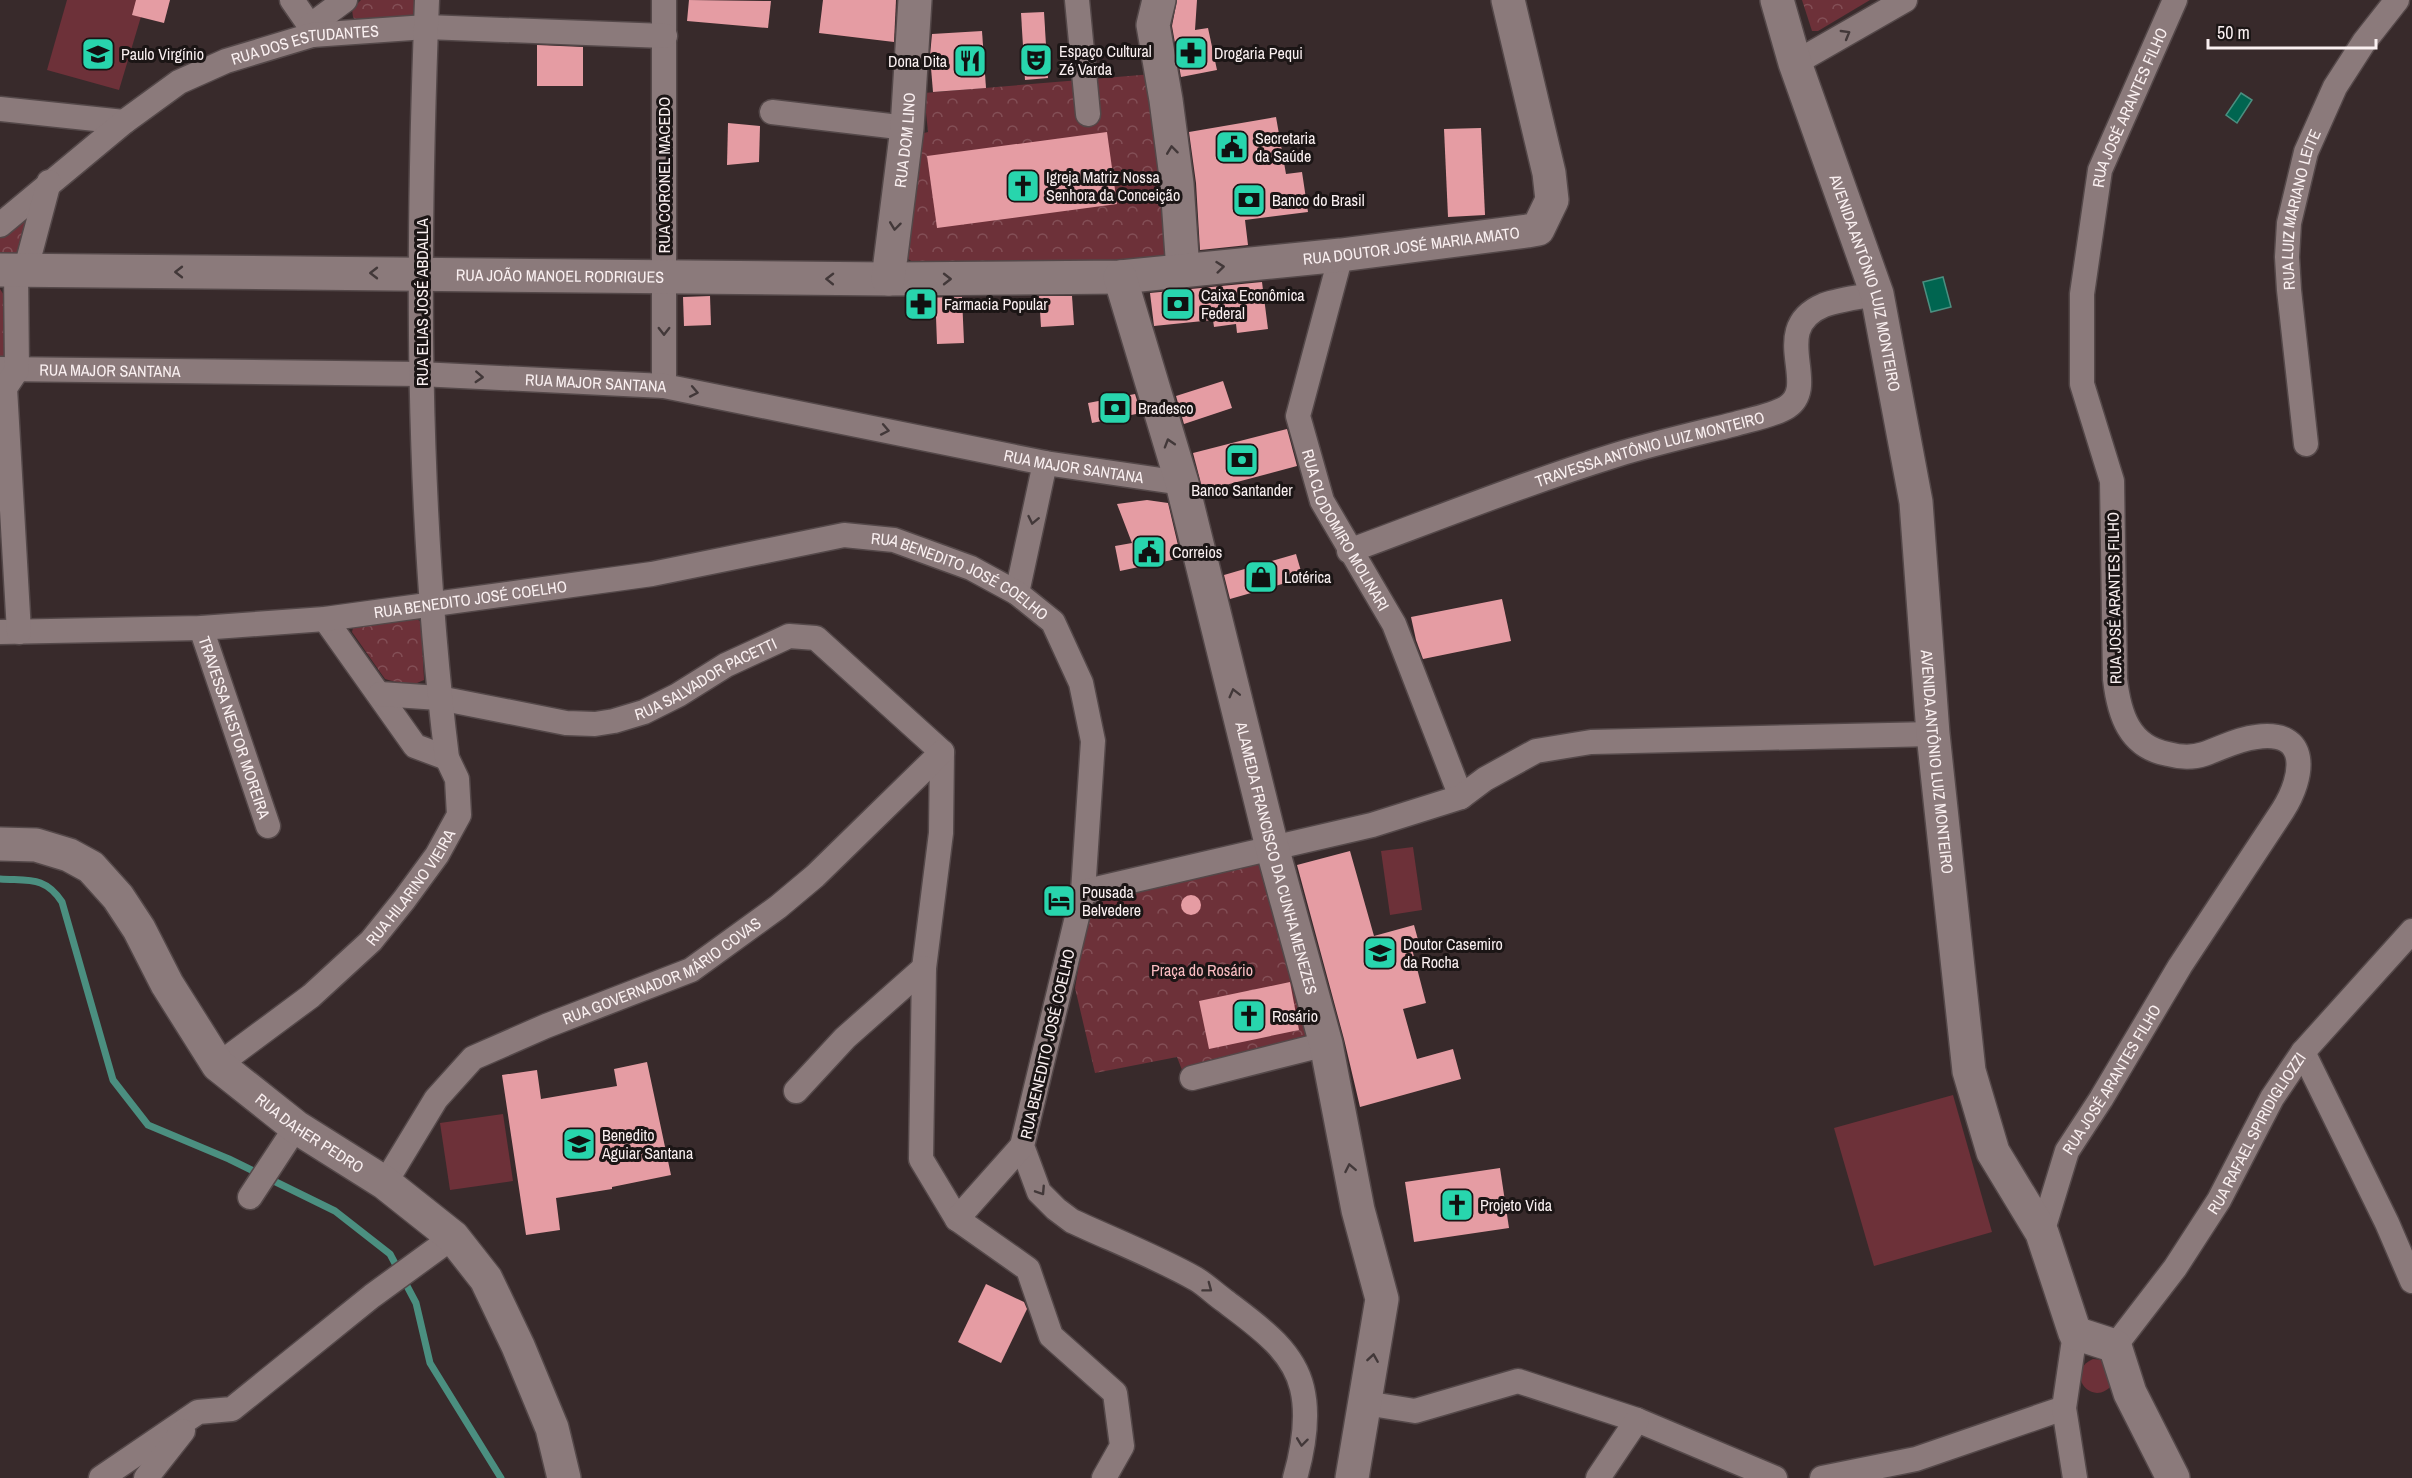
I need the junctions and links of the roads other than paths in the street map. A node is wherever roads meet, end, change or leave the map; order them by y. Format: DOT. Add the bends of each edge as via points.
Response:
graph roads {
  1 [pos="292,0"];
  2 [pos="345,0"];
  3 [pos="427,0"];
  4 [pos="664,0"];
  5 [pos="915,0"];
  6 [pos="1077,0"];
  7 [pos="1159,0"];
  8 [pos="1508,0"];
  9 [pos="1777,0"];
  10 [pos="1905,0"];
  11 [pos="2175,0"];
  12 [pos="2397,0"];
  13 [pos="426,27"];
  14 [pos="311,30"];
  15 [pos="664,36"];
  16 [pos="1795,63"];
  17 [pos="0,109"];
  18 [pos="772,112"];
  19 [pos="1088,114"];
  20 [pos="124,122"];
  21 [pos="907,128"];
  22 [pos="49,182"];
  23 [pos="0,225"];
  24 [pos="1341,255"];
  25 [pos="8,270"];
  26 [pos="1184,271"];
  27 [pos="421,273"];
  28 [pos="663,276"];
  29 [pos="1120,278"];
  30 [pos="888,279"];
  31 [pos="1877,294"];
  32 [pos="8,369"];
  33 [pos="420,375"];
  34 [pos="664,386"];
  35 [pos="2306,444"];
  36 [pos="1045,463"];
  37 [pos="1182,483"];
  38 [pos="1350,550"];
  39 [pos="1017,593"];
  40 [pos="431,604"];
  41 [pos="325,619"];
  42 [pos="201,628"];
  43 [pos="9,632"];
  44 [pos="380,694"];
  45 [pos="440,698"];
  46 [pos="1933,734"];
  47 [pos="942,752"];
  48 [pos="447,758"];
  49 [pos="1461,798"];
  50 [pos="268,826"];
  51 [pos="0,844"];
  52 [pos="1272,847"];
  53 [pos="1083,892"];
  54 [pos="2412,931"];
  55 [pos="924,968"];
  56 [pos="1326,1044"];
  57 [pos="2303,1052"];
  58 [pos="218,1065"];
  59 [pos="1192,1078"];
  60 [pos="796,1091"];
  61 [pos="292,1134"];
  62 [pos="1022,1146"];
  63 [pos="385,1183"];
  64 [pos="255,1190"];
  65 [pos="957,1220"];
  66 [pos="2042,1233"];
  67 [pos="442,1246"];
  68 [pos="2412,1281"];
  69 [pos="2075,1333"];
  70 [pos="2115,1346"];
  71 [pos="1365,1403"];
  72 [pos="2064,1408"];
  73 [pos="198,1412"];
  74 [pos="1637,1420"];
  75 [pos="1919,1468"];
  76 [pos="102,1478"];
  77 [pos="146,1478"];
  78 [pos="564,1478"];
  79 [pos="1104,1478"];
  80 [pos="1295,1478"];
  81 [pos="1352,1478"];
  82 [pos="1598,1478"];
  83 [pos="1775,1478"];
  84 [pos="1822,1478"];
  85 [pos="2075,1478"];
  86 [pos="2173,1478"];
  1 -- 14 [label="street"];
  2 -- 14 [label="street"];
  3 -- 13 [label="street, RUA ELIAS JOSÉ ABDALLA"];
  4 -- 15 [label="street, RUA CORONEL MACEDO"];
  5 -- 21 [label="street, RUA DOM LINO"];
  6 -- 19 [label="street"];
  26 -- 7 [label="street, one-way" via="1167,100 1153,25"];
  8 -- 24 [label="street, RUA DOUTOR JOSÉ MARIA AMATO" via="1550,173 1552,200 1538,229"];
  9 -- 16 [label="street, AVENIDA ANTÔNIO LUIZ MONTEIRO"];
  16 -- 10 [label="street, one-way"];
  11 -- 66 [label="street, RUA JOSÉ ARANTES FILHO" via="2100,170 2082,294 2082,384 2112,481 2117,700 2132,733 2143,746 2158,753 2202,755 2236,741 2273,735 2293,744 2299,772 2294,793 2180,966 2067,1151"];
  12 -- 35 [label="street, RUA LUIZ MARIANO LEITE" via="2335,87 2306,152 2289,223 2289,290"];
  13 -- 14 [label="street, RUA DOS ESTUDANTES"];
  13 -- 15 [label="street, RUA DOS ESTUDANTES"];
  13 -- 27 [label="street, RUA ELIAS JOSÉ ABDALLA"];
  14 -- 20 [label="street, RUA DOS ESTUDANTES" via="179,82"];
  15 -- 28 [label="street, RUA CORONEL MACEDO"];
  16 -- 31 [label="street, AVENIDA ANTÔNIO LUIZ MONTEIRO"];
  17 -- 20 [label="street"];
  18 -- 21 [label="street"];
  20 -- 22 [label="street, RUA DOS ESTUDANTES"];
  21 -- 30 [label="street, RUA DOM LINO, one-way"];
  22 -- 23 [label="street, RUA DOS ESTUDANTES"];
  22 -- 25 [label="street" via="28,261"];
  26 -- 24 [label="street, RUA DOUTOR JOSÉ MARIA AMATO, one-way"];
  24 -- 38 [label="street, RUA CLODOMIRO MOLINARI" via="1298,416 1322,501"];
  27 -- 25 [label="street, RUA JOÃO MANOEL RODRIGUES, one-way"];
  25 -- 32 [label="street"];
  26 -- 29 [label="street, RUA DOUTOR JOSÉ MARIA AMATO"];
  27 -- 28 [label="street, RUA JOÃO MANOEL RODRIGUES"];
  27 -- 33 [label="street, RUA ELIAS JOSÉ ABDALLA"];
  30 -- 28 [label="street, RUA JOÃO MANOEL RODRIGUES, one-way"];
  28 -- 34 [label="street, RUA CORONEL MACEDO, one-way"];
  30 -- 29 [label="street, RUA JOÃO MANOEL RODRIGUES, one-way"];
  37 -- 29 [label="street, ALAMEDA FRANCISCO DA CUNHA MENEZES, one-way"];
  31 -- 38 [label="street, TRAVESSA ANTÔNIO LUIZ MONTEIRO" via="1824,305 1801,321 1795,335 1799,384 1787,407 1567,471"];
  31 -- 46 [label="street, AVENIDA ANTÔNIO LUIZ MONTEIRO" via="1916,502"];
  32 -- 33 [label="street, RUA MAJOR SANTANA"];
  32 -- 43 [label="street" via="5,388"];
  33 -- 34 [label="street, RUA MAJOR SANTANA, one-way"];
  33 -- 40 [label="street, RUA ELIAS JOSÉ ABDALLA"];
  34 -- 36 [label="street, RUA MAJOR SANTANA, one-way"];
  36 -- 37 [label="street, RUA MAJOR SANTANA"];
  36 -- 39 [label="street, one-way"];
  52 -- 37 [label="street, ALAMEDA FRANCISCO DA CUNHA MENEZES, one-way"];
  38 -- 49 [label="street, RUA CLODOMIRO MOLINARI" via="1394,624"];
  39 -- 40 [label="street, RUA BENEDITO JOSÉ COELHO" via="971,568 894,540 844,536 652,574"];
  39 -- 53 [label="street, RUA BENEDITO JOSÉ COELHO" via="1053,622 1081,683 1093,741"];
  40 -- 41 [label="street, RUA BENEDITO JOSÉ COELHO"];
  40 -- 45 [label="street, RUA HILARINO VIEIRA"];
  41 -- 42 [label="street, RUA BENEDITO JOSÉ COELHO"];
  41 -- 44 [label="street"];
  42 -- 43 [label="street, RUA BENEDITO JOSÉ COELHO"];
  42 -- 50 [label="street, TRAVESSA NESTOR MOREIRA"];
  44 -- 45 [label="street, RUA SALVADOR PACETTI"];
  44 -- 48 [label="street" via="415,746"];
  45 -- 47 [label="street, RUA SALVADOR PACETTI" via="566,723 614,721 644,712 726,665 789,636 816,638"];
  45 -- 48 [label="street, RUA HILARINO VIEIRA"];
  46 -- 49 [label="street" via="1591,742 1536,751 1485,779"];
  46 -- 66 [label="street, AVENIDA ANTÔNIO LUIZ MONTEIRO" via="1969,1071 1993,1152"];
  47 -- 55 [label="street" via="941,832"];
  47 -- 63 [label="street, RUA GOVERNADOR MÁRIO COVAS" via="815,876 691,970 473,1059 436,1099"];
  48 -- 58 [label="street, RUA HILARINO VIEIRA" via="457,779 459,815 404,900 371,941 311,996"];
  49 -- 52 [label="street" via="1372,825"];
  51 -- 58 [label="street, RUA DAHER PEDRO" via="36,845 91,867 139,929 167,984"];
  52 -- 53 [label="street"];
  52 -- 56 [label="street, ALAMEDA FRANCISCO DA CUNHA MENEZES"];
  53 -- 62 [label="street, RUA BENEDITO JOSÉ COELHO"];
  54 -- 57 [label="street, RUA RAFAEL SPIRIDIGLIOZZI"];
  55 -- 60 [label="street" via="845,1038"];
  55 -- 65 [label="street" via="921,1159"];
  56 -- 59 [label="street"];
  71 -- 56 [label="street, ALAMEDA FRANCISCO DA CUNHA MENEZES, one-way" via="1382,1299 1358,1210"];
  57 -- 68 [label="street"];
  57 -- 70 [label="street, RUA RAFAEL SPIRIDIGLIOZZI" via="2272,1098 2219,1200 2175,1268"];
  58 -- 61 [label="street, RUA DAHER PEDRO"];
  61 -- 63 [label="street, RUA DAHER PEDRO"];
  61 -- 64 [label="street"];
  62 -- 65 [label="street"];
  62 -- 80 [label="street, RUA BENEDITO JOSÉ COELHO, one-way" via="1039,1192 1056,1209 1072,1221 1197,1280 1260,1328 1280,1349 1302,1387 1305,1408"];
  63 -- 67 [label="street, RUA DAHER PEDRO"];
  65 -- 79 [label="street" via="1028,1269 1051,1336 1115,1393 1122,1446"];
  66 -- 69 [label="street, AVENIDA ANTÔNIO LUIZ MONTEIRO"];
  67 -- 73 [label="street" via="372,1296 232,1409"];
  67 -- 78 [label="street, RUA DAHER PEDRO" via="486,1279 552,1428"];
  69 -- 70 [label="street"];
  69 -- 72 [label="street"];
  70 -- 86 [label="street" via="2130,1393"];
  71 -- 74 [label="street" via="1415,1411 1518,1381"];
  71 -- 81 [label="street, ALAMEDA FRANCISCO DA CUNHA MENEZES"];
  72 -- 75 [label="street"];
  72 -- 85 [label="street"];
  73 -- 76 [label="street"];
  73 -- 77 [label="street"];
  74 -- 82 [label="street"];
  74 -- 83 [label="street"];
  75 -- 84 [label="street"];
}
